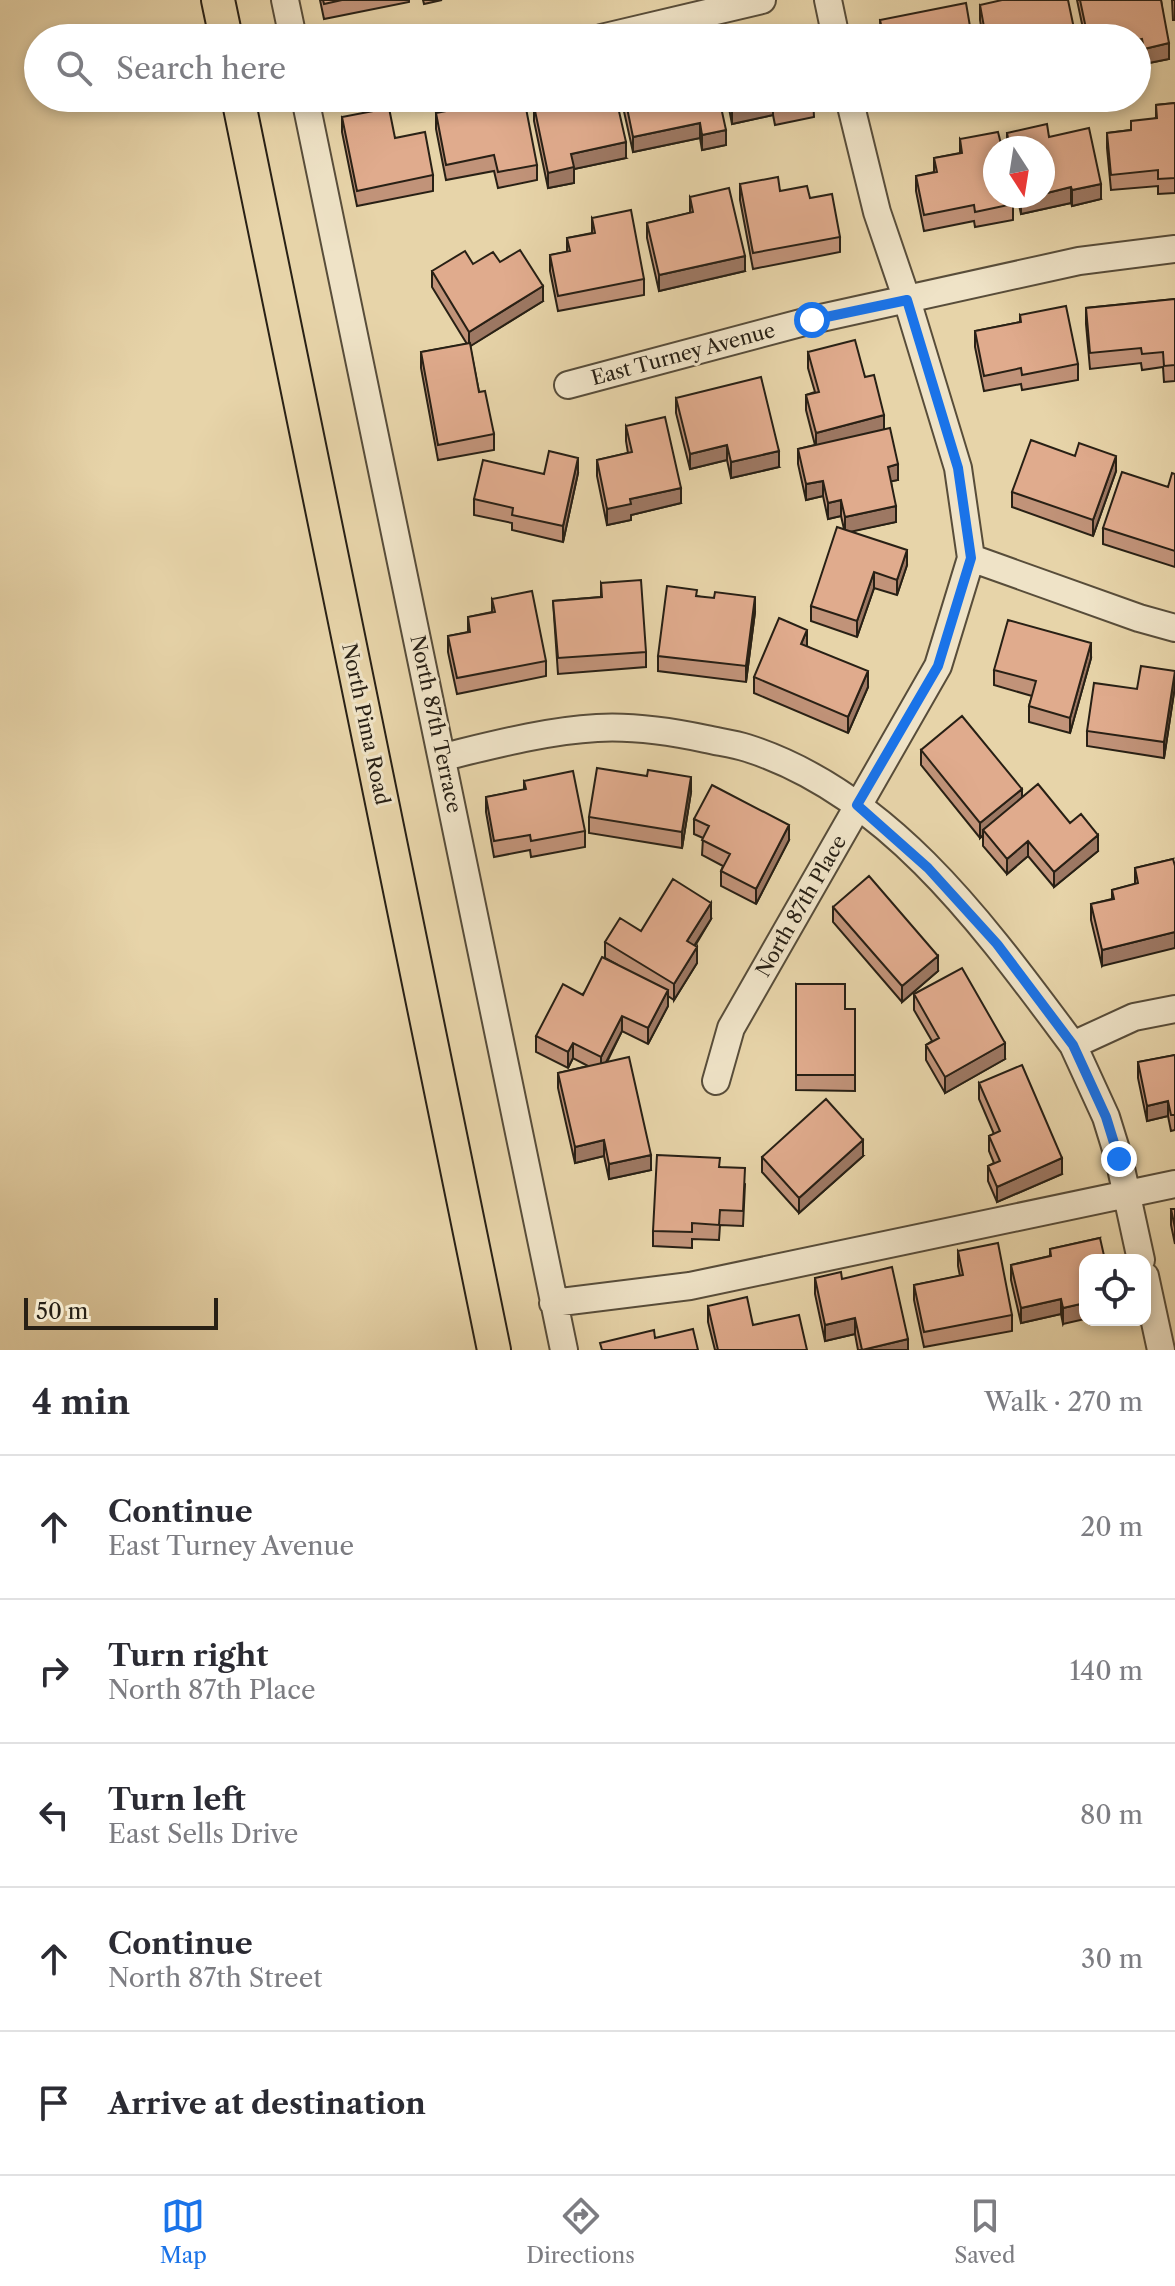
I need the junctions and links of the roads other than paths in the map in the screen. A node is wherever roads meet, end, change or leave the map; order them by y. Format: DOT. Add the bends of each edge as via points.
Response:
graph roads {
  1 [pos="218,0"];
  2 [pos="285,0"];
  3 [pos="762,0"];
  4 [pos="828,0"];
  5 [pos="223,24"];
  6 [pos="290,24"];
  7 [pos="660,24"];
  8 [pos="833,24"];
  9 [pos="241,112"];
  10 [pos="308,112"];
  11 [pos="852,112"];
  12 [pos="1175,249"];
  13 [pos="907,300"];
  14 [pos="568,385"];
  15 [pos="971,558"];
  16 [pos="1175,628"];
  17 [pos="443,757"];
  18 [pos="857,805"];
  19 [pos="1175,1009"];
  20 [pos="1073,1045"];
  21 [pos="716,1081"];
  22 [pos="1175,1184"];
  23 [pos="1127,1195"];
  24 [pos="1140,1254"];
  25 [pos="553,1303"];
  26 [pos="1151,1304"];
  27 [pos="494,1350"];
  28 [pos="564,1350"];
  29 [pos="1161,1350"];
  1 -- 5 [label="main road"];
  2 -- 6 [label="street"];
  3 -- 7 [label="street"];
  4 -- 8 [label="street"];
  9 -- 27 [label="main road, North Pima Road"];
  10 -- 17 [label="street, North 87th Terrace"];
  11 -- 13 [label="street, North 87th Place" via="877,212"];
  12 -- 13 [label="street, East Turney Avenue" via="1079,261"];
  13 -- 14 [label="street, East Turney Avenue"];
  13 -- 15 [label="street, North 87th Place" via="958,468"];
  15 -- 16 [label="street"];
  15 -- 18 [label="street, North 87th Place" via="938,666"];
  17 -- 18 [label="street" via="599,727 676,732 747,748 801,771"];
  17 -- 25 [label="street, North 87th Terrace"];
  18 -- 20 [label="street" via="928,868 978,922"];
  18 -- 21 [label="street, North 87th Place" via="731,1028"];
  19 -- 20 [label="street" via="1134,1017"];
  20 -- 23 [label="street" via="1106,1117"];
  22 -- 23 [label="street"];
  23 -- 24 [label="street"];
  23 -- 25 [label="street" via="690,1286"];
  25 -- 28 [label="street, North 87th Terrace"];
  26 -- 29 [label="street"];
}
